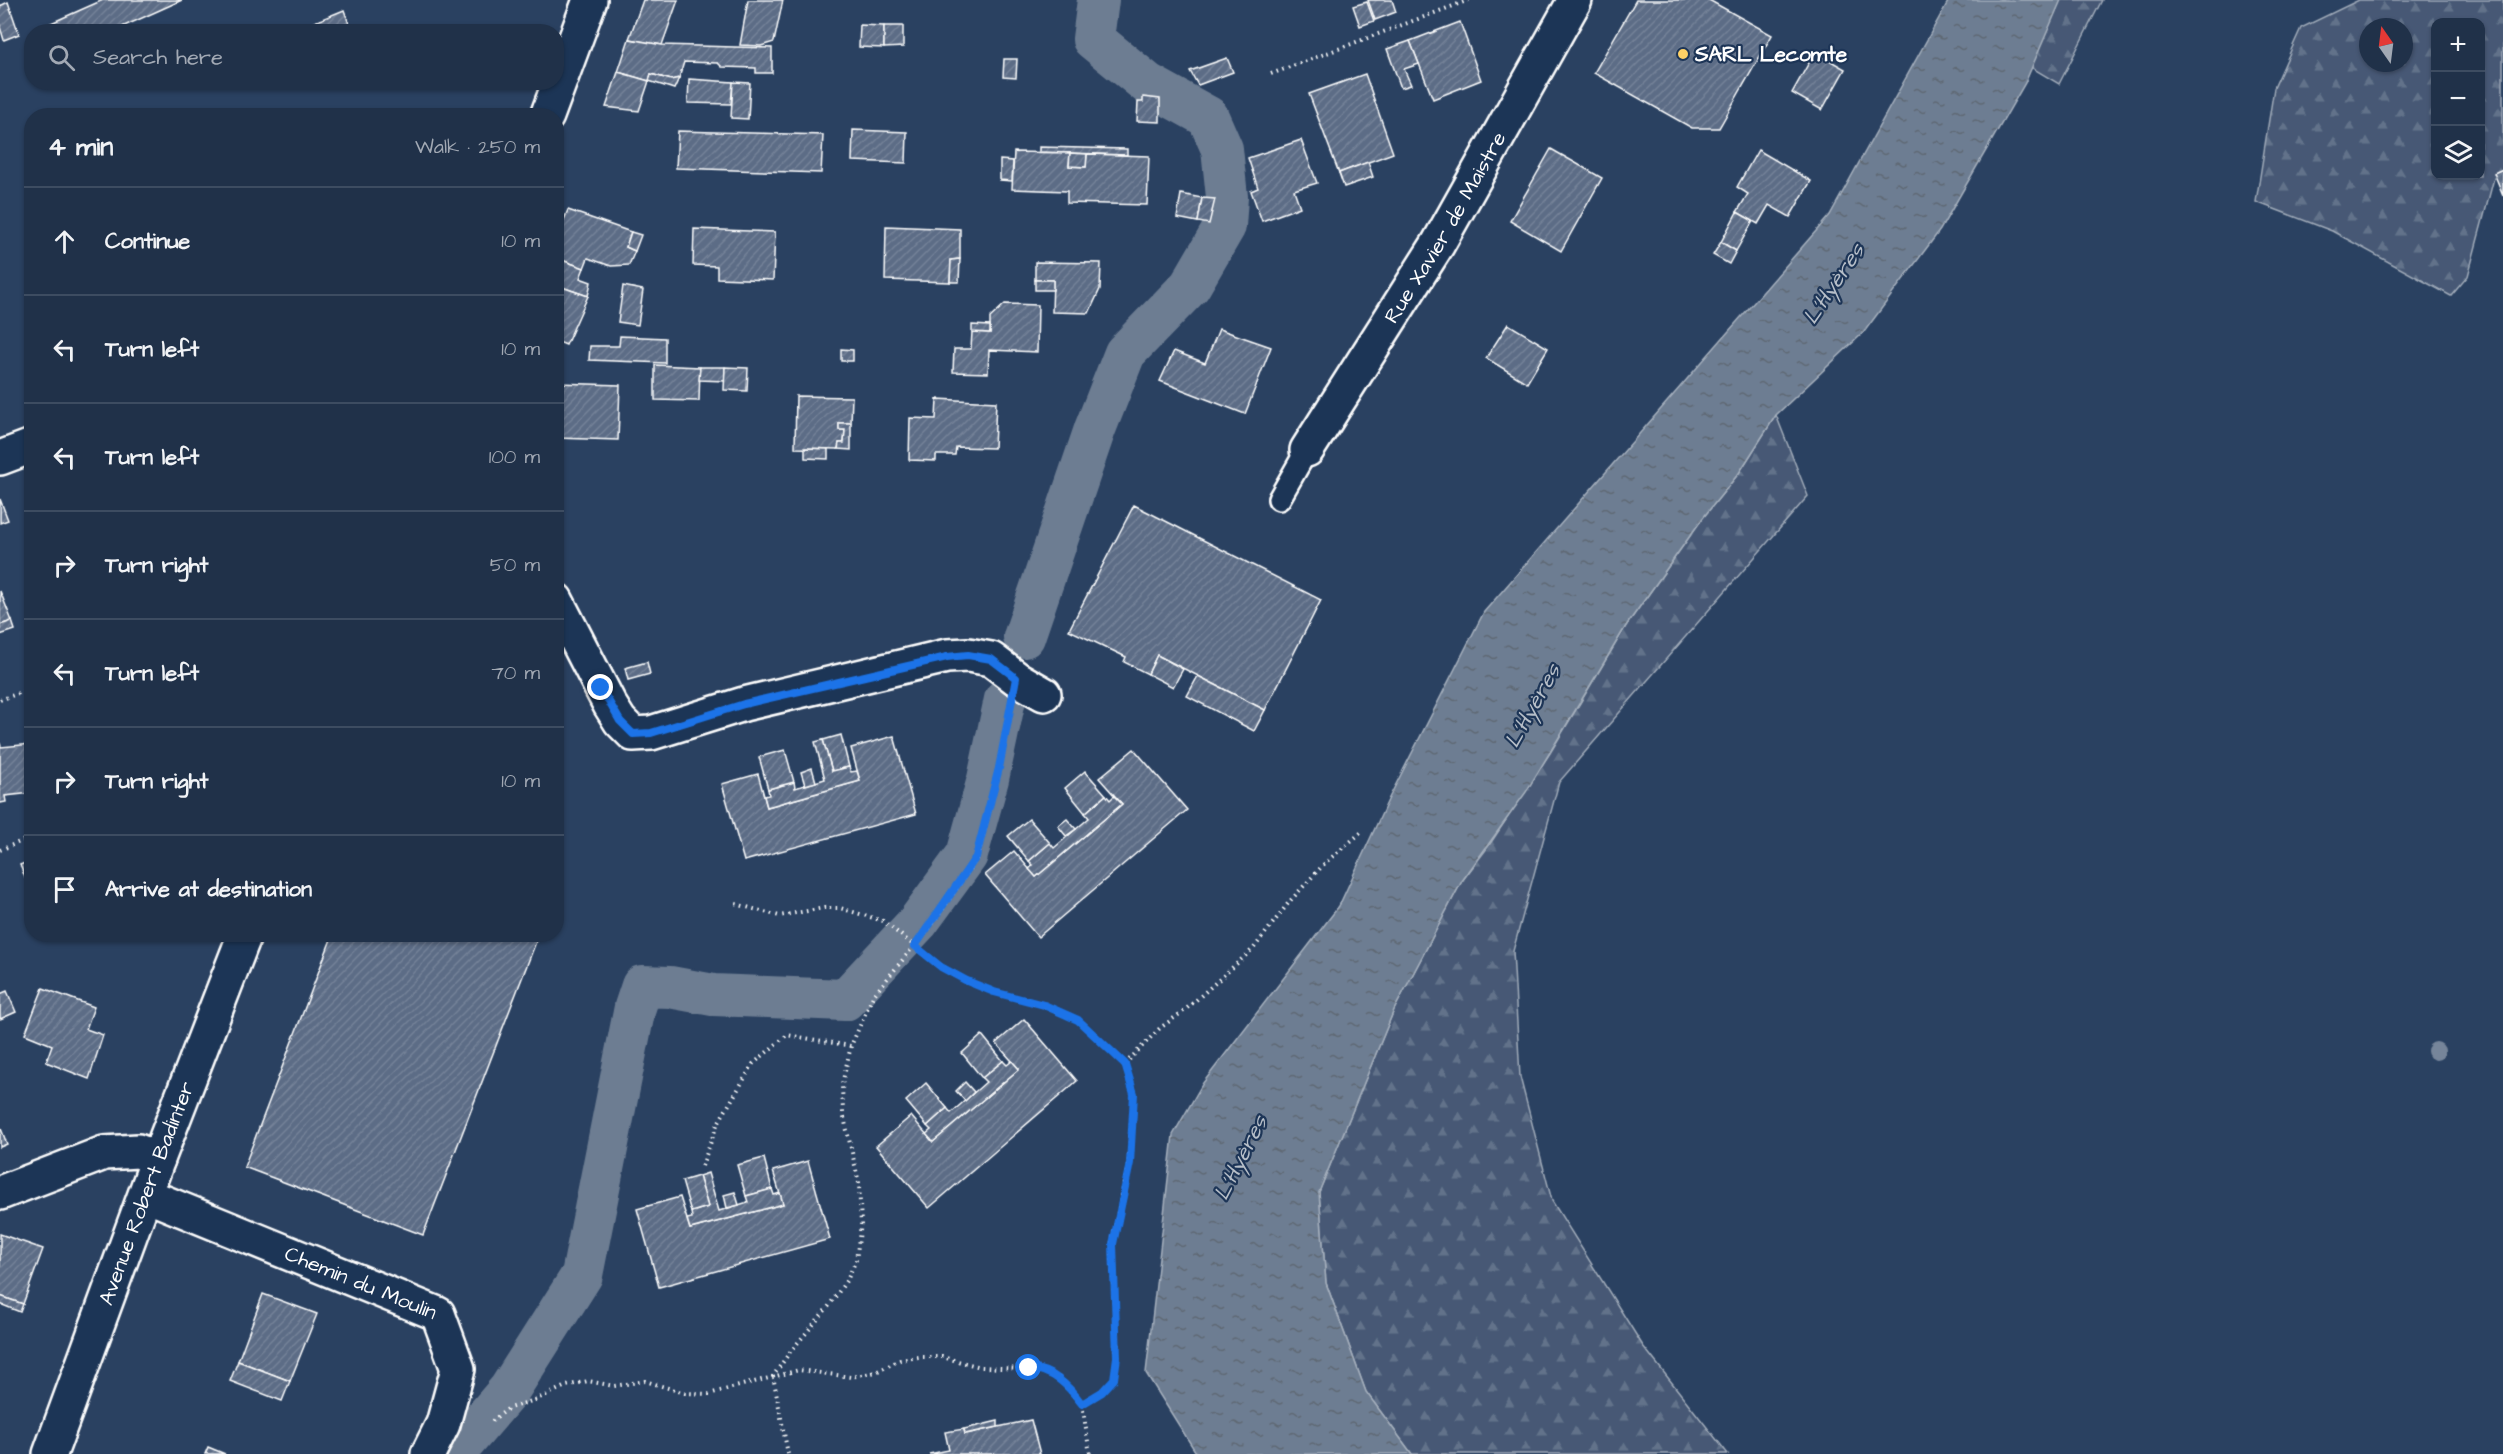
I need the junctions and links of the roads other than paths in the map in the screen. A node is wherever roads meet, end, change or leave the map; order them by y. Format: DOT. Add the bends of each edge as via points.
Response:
graph roads {
  1 [pos="590,0"];
  2 [pos="1575,0"];
  3 [pos="564,70"];
  4 [pos="557,90"];
  5 [pos="550,108"];
  6 [pos="24,449"];
  7 [pos="1307,450"];
  8 [pos="0,458"];
  9 [pos="1279,499"];
  10 [pos="564,616"];
  11 [pos="1044,694"];
  12 [pos="242,942"];
  13 [pos="158,1159"];
  14 [pos="0,1193"];
  15 [pos="146,1195"];
  16 [pos="50,1454"];
  17 [pos="428,1454"];
  1 -- 3 [label="street"];
  2 -- 7 [label="street, Rue Xavier de Maistre" via="1438,244"];
  4 -- 5 [label="street"];
  6 -- 8 [label="street"];
  7 -- 9 [label="lane"];
  10 -- 11 [label="street" via="610,705 633,734 651,733 744,704 947,657 991,659"];
  12 -- 13 [label="street, Avenue Robert Badinter"];
  13 -- 14 [label="street" via="138,1151 104,1153"];
  13 -- 15 [label="street, Avenue Robert Badinter"];
  15 -- 16 [label="street, Avenue Robert Badinter"];
  15 -- 17 [label="street, Chemin du Moulin" via="438,1314 458,1369 443,1424"];
}
